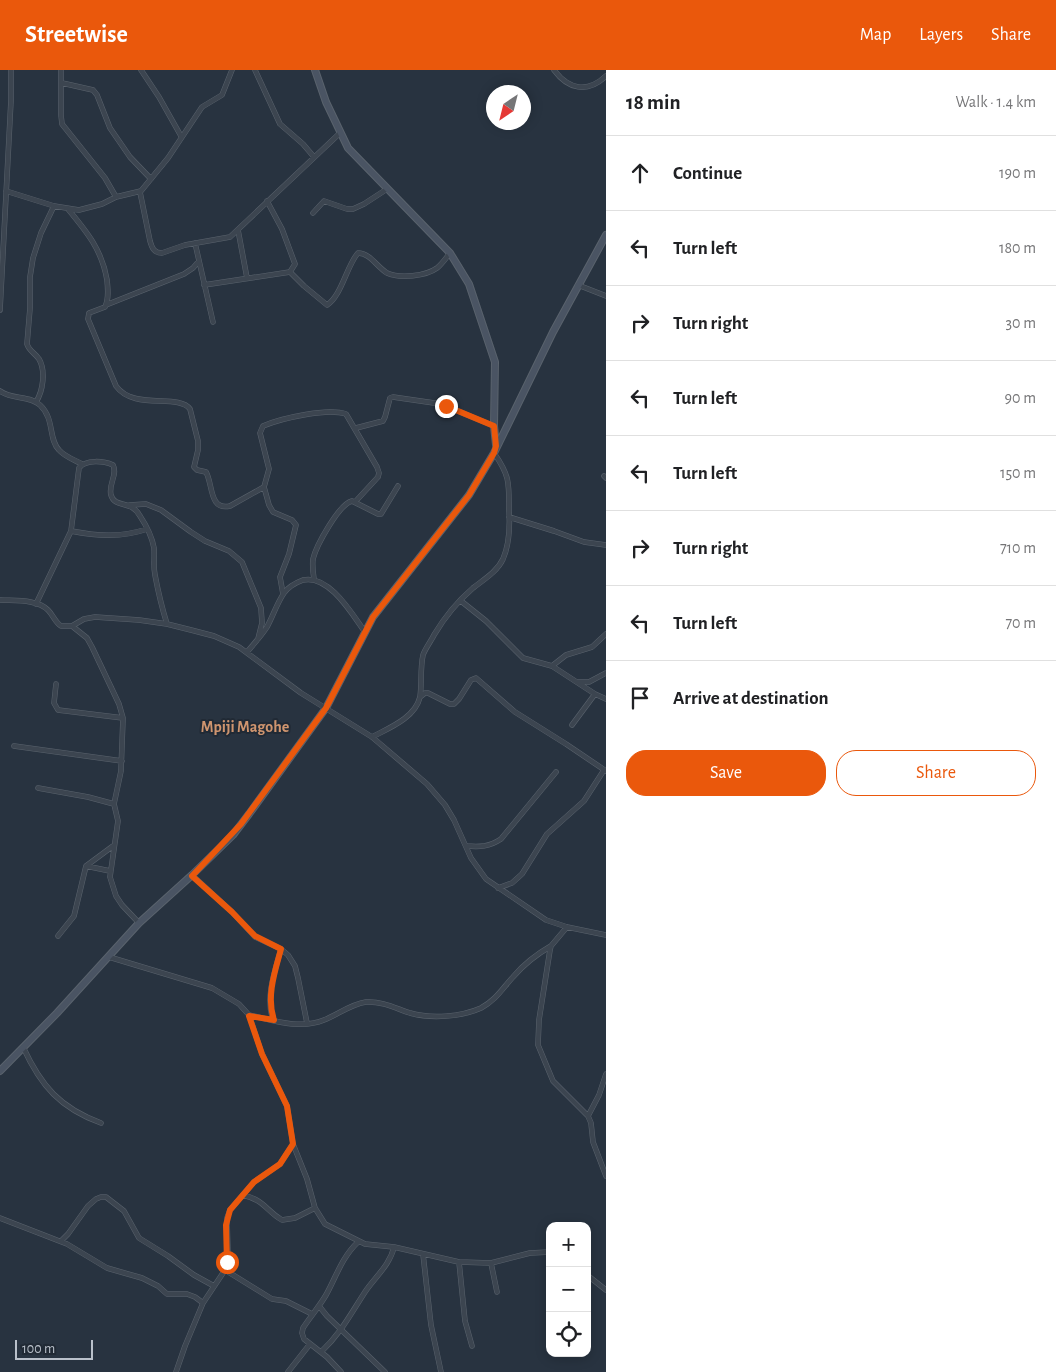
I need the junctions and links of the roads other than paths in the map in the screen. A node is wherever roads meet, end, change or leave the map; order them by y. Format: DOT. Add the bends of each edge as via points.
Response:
graph roads {
  1 [pos="11,70"];
  2 [pos="61,70"];
  3 [pos="141,70"];
  4 [pos="232,70"];
  5 [pos="255,70"];
  6 [pos="315,70"];
  7 [pos="554,70"];
  8 [pos="606,76"];
  9 [pos="62,84"];
  10 [pos="340,134"];
  11 [pos="181,136"];
  12 [pos="314,157"];
  13 [pos="151,179"];
  14 [pos="388,189"];
  15 [pos="6,191"];
  16 [pos="140,192"];
  17 [pos="116,197"];
  18 [pos="267,201"];
  19 [pos="54,206"];
  20 [pos="68,209"];
  21 [pos="313,213"];
  22 [pos="238,230"];
  23 [pos="606,235"];
  24 [pos="195,243"];
  25 [pos="450,253"];
  26 [pos="199,261"];
  27 [pos="290,272"];
  28 [pos="247,278"];
  29 [pos="204,285"];
  30 [pos="578,285"];
  31 [pos="606,296"];
  32 [pos="106,305"];
  33 [pos="0,310"];
  34 [pos="213,322"];
  35 [pos="0,391"];
  36 [pos="36,402"];
  37 [pos="494,426"];
  38 [pos="356,428"];
  39 [pos="495,450"];
  40 [pos="82,464"];
  41 [pos="398,486"];
  42 [pos="264,487"];
  43 [pos="355,502"];
  44 [pos="130,505"];
  45 [pos="509,518"];
  46 [pos="147,529"];
  47 [pos="71,532"];
  48 [pos="584,542"];
  49 [pos="606,545"];
  50 [pos="578,546"];
  51 [pos="314,579"];
  52 [pos="283,594"];
  53 [pos="0,600"];
  54 [pos="461,601"];
  55 [pos="36,604"];
  56 [pos="167,624"];
  57 [pos="72,626"];
  58 [pos="365,632"];
  59 [pos="606,634"];
  60 [pos="258,639"];
  61 [pos="247,652"];
  62 [pos="552,666"];
  63 [pos="606,673"];
  64 [pos="573,680"];
  65 [pos="56,684"];
  66 [pos="595,694"];
  67 [pos="420,697"];
  68 [pos="606,699"];
  69 [pos="326,708"];
  70 [pos="123,718"];
  71 [pos="572,724"];
  72 [pos="372,737"];
  73 [pos="14,746"];
  74 [pos="122,761"];
  75 [pos="605,771"];
  76 [pos="556,772"];
  77 [pos="38,788"];
  78 [pos="114,804"];
  79 [pos="113,846"];
  80 [pos="466,846"];
  81 [pos="86,866"];
  82 [pos="110,871"];
  83 [pos="192,876"];
  84 [pos="498,888"];
  85 [pos="139,923"];
  86 [pos="567,927"];
  87 [pos="606,935"];
  88 [pos="58,936"];
  89 [pos="551,946"];
  90 [pos="281,949"];
  91 [pos="109,957"];
  92 [pos="249,1016"];
  93 [pos="274,1020"];
  94 [pos="307,1024"];
  95 [pos="24,1047"];
  96 [pos="3,1063"];
  97 [pos="0,1071"];
  98 [pos="606,1074"];
  99 [pos="588,1116"];
  100 [pos="101,1123"];
  101 [pos="293,1144"];
  102 [pos="606,1176"];
  103 [pos="243,1195"];
  104 [pos="315,1208"];
  105 [pos="0,1218"];
  106 [pos="61,1241"];
  107 [pos="358,1242"];
  108 [pos="394,1247"];
  109 [pos="546,1252"];
  110 [pos="423,1254"];
  111 [pos="459,1262"];
  112 [pos="491,1263"];
  113 [pos="225,1270"];
  114 [pos="591,1278"];
  115 [pos="214,1286"];
  116 [pos="606,1290"];
  117 [pos="498,1292"];
  118 [pos="203,1303"];
  119 [pos="319,1306"];
  120 [pos="312,1314"];
  121 [pos="342,1330"];
  122 [pos="310,1344"];
  123 [pos="472,1346"];
  124 [pos="321,1352"];
  125 [pos="176,1372"];
  126 [pos="288,1372"];
  127 [pos="341,1372"];
  128 [pos="385,1372"];
  129 [pos="441,1372"];
  1 -- 15 [label="street"];
  2 -- 9 [label="street"];
  3 -- 11 [label="street"];
  4 -- 11 [label="street" via="222,95 202,107"];
  5 -- 12 [label="street" via="282,126"];
  6 -- 10 [label="street"];
  7 -- 8 [label="street" via="575,88 593,85"];
  9 -- 13 [label="street" via="93,90 110,128 130,157"];
  9 -- 17 [label="street" via="60,116 64,126"];
  10 -- 12 [label="street"];
  10 -- 14 [label="street" via="348,148"];
  11 -- 13 [label="street"];
  12 -- 18 [label="street"];
  13 -- 16 [label="street"];
  14 -- 21 [label="street" via="358,207 347,209 324,201"];
  14 -- 25 [label="street"];
  15 -- 19 [label="street"];
  15 -- 33 [label="street"];
  16 -- 17 [label="street"];
  16 -- 24 [label="street" via="154,250 162,253"];
  17 -- 20 [label="street" via="87,209"];
  18 -- 22 [label="street"];
  18 -- 27 [label="street" via="295,264"];
  19 -- 20 [label="street"];
  19 -- 36 [label="street" via="43,227 30,278 26,344 38,357 43,382"];
  20 -- 32 [label="street" via="92,239 102,259 108,287"];
  22 -- 24 [label="street" via="228,238"];
  22 -- 28 [label="street"];
  23 -- 30 [label="street"];
  24 -- 26 [label="street"];
  25 -- 27 [label="street" via="436,268 415,276 388,274 367,256 358,253 327,305"];
  25 -- 37 [label="street" via="468,284 492,352"];
  26 -- 29 [label="street"];
  26 -- 32 [label="street" via="184,274"];
  27 -- 28 [label="street"];
  28 -- 29 [label="street"];
  29 -- 34 [label="street"];
  30 -- 31 [label="street"];
  30 -- 39 [label="street"];
  32 -- 42 [label="street" via="91,311 88,319 119,391 141,400 188,406 198,440 194,467 206,472 212,495 220,505 230,506"];
  35 -- 36 [label="street"];
  36 -- 40 [label="street" via="45,410 57,448"];
  37 -- 38 [label="street" via="441,404 393,397 383,420"];
  37 -- 39 [label="street"];
  38 -- 42 [label="street" via="344,413 295,416 263,426 260,433 269,469"];
  38 -- 43 [label="street" via="379,473"];
  39 -- 45 [label="street" via="507,474"];
  39 -- 58 [label="street" via="469,495 401,579"];
  40 -- 44 [label="street" via="113,465 111,496 117,503"];
  40 -- 47 [label="street" via="77,472"];
  41 -- 43 [label="street" via="380,514"];
  42 -- 52 [label="street" via="272,512 296,525 280,576"];
  43 -- 51 [label="street" via="345,504 320,541 312,562"];
  44 -- 46 [label="street" via="140,514"];
  44 -- 60 [label="street" via="146,504 161,510 242,562 261,608"];
  45 -- 48 [label="street"];
  45 -- 54 [label="street" via="507,546 501,562"];
  46 -- 47 [label="street" via="110,536"];
  46 -- 56 [label="street" via="154,546 155,575"];
  47 -- 55 [label="street"];
  48 -- 49 [label="street"];
  48 -- 50 [label="street"];
  51 -- 52 [label="street" via="295,583"];
  51 -- 58 [label="street" via="347,606"];
  52 -- 60 [label="street"];
  53 -- 55 [label="street"];
  54 -- 62 [label="street" via="486,620 523,658"];
  54 -- 67 [label="street" via="441,624 424,653"];
  55 -- 57 [label="street" via="47,609 58,625"];
  56 -- 57 [label="street" via="94,617"];
  56 -- 61 [label="street" via="214,636"];
  57 -- 70 [label="street" via="92,646"];
  58 -- 69 [label="street"];
  59 -- 62 [label="street" via="592,647 566,655"];
  60 -- 61 [label="street"];
  61 -- 69 [label="street"];
  62 -- 64 [label="street"];
  63 -- 64 [label="street" via="584,683"];
  64 -- 66 [label="street"];
  65 -- 70 [label="street" via="54,703 58,710"];
  66 -- 68 [label="street"];
  66 -- 71 [label="street"];
  67 -- 72 [label="street" via="409,715"];
  67 -- 75 [label="street" via="428,693 454,704 471,680 476,678 515,712"];
  69 -- 72 [label="street"];
  69 -- 83 [label="street" via="241,824"];
  70 -- 74 [label="street"];
  72 -- 80 [label="street" via="436,795 454,820"];
  73 -- 74 [label="street"];
  74 -- 78 [label="street"];
  75 -- 84 [label="street" via="584,801 547,834 522,874"];
  76 -- 80 [label="street" via="501,839 484,847"];
  77 -- 78 [label="street"];
  78 -- 79 [label="street" via="118,821"];
  79 -- 81 [label="street"];
  79 -- 82 [label="street"];
  80 -- 84 [label="street" via="478,870"];
  81 -- 82 [label="street"];
  81 -- 88 [label="street" via="74,916"];
  82 -- 85 [label="street" via="116,896"];
  83 -- 85 [label="street"];
  83 -- 90 [label="street" via="255,936"];
  84 -- 86 [label="street" via="546,920"];
  85 -- 91 [label="street"];
  86 -- 87 [label="street"];
  86 -- 89 [label="street"];
  89 -- 94 [label="street" via="522,967 494,1000 465,1013 428,1016 388,1004 366,1002 321,1022"];
  89 -- 99 [label="street" via="538,1045 553,1081"];
  90 -- 93 [label="street" via="271,996 270,1012"];
  90 -- 94 [label="street" via="294,966"];
  91 -- 92 [label="street" via="212,988 239,1004"];
  91 -- 95 [label="street"];
  92 -- 93 [label="street"];
  92 -- 101 [label="street" via="262,1054 287,1106"];
  93 -- 94 [label="street"];
  95 -- 96 [label="street"];
  95 -- 100 [label="street" via="44,1086 78,1114"];
  96 -- 97 [label="street"];
  98 -- 99 [label="street"];
  99 -- 102 [label="street" via="593,1142"];
  101 -- 103 [label="street" via="280,1164 254,1182"];
  101 -- 104 [label="street"];
  103 -- 104 [label="street" via="262,1202 282,1220 288,1221"];
  103 -- 113 [label="street" via="227,1218"];
  104 -- 107 [label="street" via="326,1224"];
  105 -- 106 [label="street"];
  106 -- 115 [label="street" via="88,1206 101,1196 124,1211 139,1238"];
  106 -- 118 [label="street" via="107,1268 142,1278 167,1294 187,1294"];
  107 -- 108 [label="street"];
  107 -- 119 [label="street" via="343,1260"];
  108 -- 110 [label="street"];
  108 -- 121 [label="street"];
  109 -- 112 [label="street"];
  110 -- 111 [label="street"];
  110 -- 129 [label="street" via="431,1325"];
  111 -- 112 [label="street"];
  111 -- 123 [label="street" via="465,1321"];
  112 -- 117 [label="street"];
  113 -- 115 [label="street"];
  113 -- 120 [label="street" via="272,1299 286,1301"];
  114 -- 116 [label="street"];
  115 -- 118 [label="street"];
  118 -- 125 [label="street"];
  119 -- 120 [label="street"];
  119 -- 121 [label="street"];
  120 -- 122 [label="street" via="302,1333"];
  121 -- 124 [label="street"];
  121 -- 128 [label="street"];
  122 -- 124 [label="street"];
  122 -- 126 [label="street"];
  124 -- 127 [label="street"];
}
